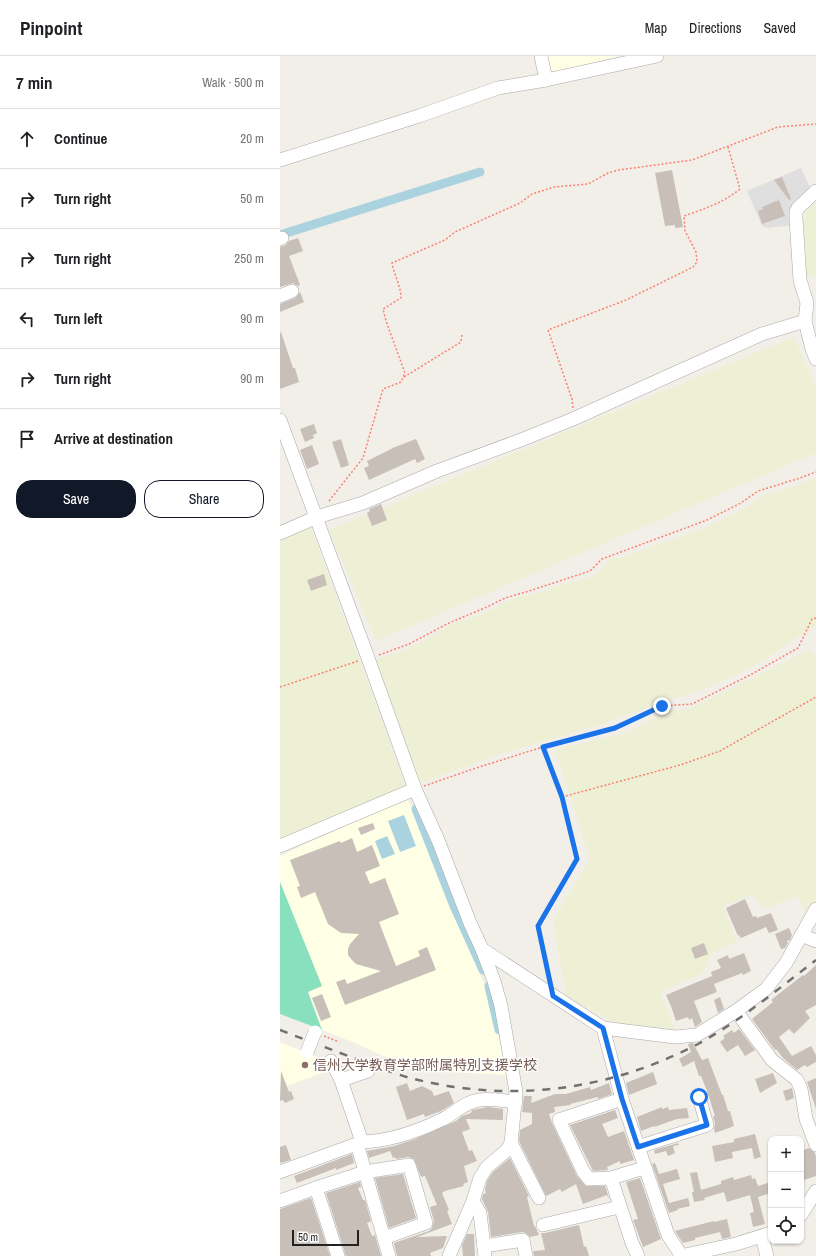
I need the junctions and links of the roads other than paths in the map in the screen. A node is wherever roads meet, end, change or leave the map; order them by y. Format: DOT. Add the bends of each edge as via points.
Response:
graph roads {
  1 [pos="541,56"];
  2 [pos="657,56"];
  3 [pos="546,80"];
  4 [pos="280,160"];
  5 [pos="816,191"];
  6 [pos="805,321"];
  7 [pos="816,359"];
  8 [pos="280,420"];
  9 [pos="316,517"];
  10 [pos="280,533"];
  11 [pos="415,789"];
  12 [pos="280,846"];
  13 [pos="816,909"];
  14 [pos="801,935"];
  15 [pos="816,941"];
  16 [pos="482,950"];
  17 [pos="736,1011"];
  18 [pos="603,1028"];
  19 [pos="315,1032"];
  20 [pos="307,1052"];
  21 [pos="331,1061"];
  22 [pos="368,1071"];
  23 [pos="341,1080"];
  24 [pos="699,1097"];
  25 [pos="622,1099"];
  26 [pos="516,1102"];
  27 [pos="362,1142"];
  28 [pos="511,1143"];
  29 [pos="816,1145"];
  30 [pos="638,1147"];
  31 [pos="644,1168"];
  32 [pos="280,1172"];
  33 [pos="365,1172"];
  34 [pos="611,1178"];
  35 [pos="316,1188"];
  36 [pos="816,1191"];
  37 [pos="539,1198"];
  38 [pos="280,1201"];
  39 [pos="473,1201"];
  40 [pos="620,1206"];
  41 [pos="804,1210"];
  42 [pos="543,1225"];
  43 [pos="766,1235"];
  44 [pos="384,1238"];
  45 [pos="485,1251"];
  46 [pos="681,1255"];
  47 [pos="338,1256"];
  48 [pos="389,1256"];
  49 [pos="449,1256"];
  50 [pos="526,1256"];
  51 [pos="638,1256"];
  52 [pos="767,1256"];
  1 -- 3 [label="street"];
  2 -- 3 [label="street"];
  3 -- 4 [label="street" via="498,88"];
  5 -- 6 [label="street" via="796,212 800,280 806,303"];
  6 -- 7 [label="street"];
  6 -- 9 [label="street" via="762,334 574,419 437,471 362,503"];
  8 -- 9 [label="street"];
  9 -- 10 [label="street"];
  9 -- 11 [label="street"];
  11 -- 12 [label="street"];
  11 -- 16 [label="street"];
  13 -- 14 [label="street"];
  14 -- 15 [label="street"];
  14 -- 17 [label="street" via="786,963 766,989"];
  16 -- 18 [label="street"];
  16 -- 26 [label="street" via="501,1006"];
  17 -- 18 [label="street" via="697,1035 675,1037"];
  17 -- 29 [label="street" via="772,1060 797,1080 801,1088 806,1119"];
  18 -- 25 [label="street"];
  19 -- 20 [label="street, bridge"];
  21 -- 23 [label="street"];
  22 -- 23 [label="street"];
  23 -- 27 [label="street"];
  24 -- 30 [label="street" via="707,1125"];
  25 -- 30 [label="street"];
  25 -- 34 [label="street" via="558,1120 589,1179"];
  26 -- 27 [label="street" via="479,1100 466,1104 442,1120 395,1138"];
  26 -- 28 [label="street"];
  27 -- 32 [label="street"];
  27 -- 33 [label="street" via="358,1147"];
  28 -- 37 [label="street"];
  28 -- 39 [label="street" via="507,1150 487,1167 480,1178"];
  30 -- 31 [label="street"];
  31 -- 34 [label="street"];
  31 -- 46 [label="street" via="668,1235"];
  33 -- 35 [label="street"];
  33 -- 44 [label="street"];
  33 -- 44 [label="street" via="409,1165 416,1187 426,1223"];
  34 -- 40 [label="street"];
  35 -- 38 [label="street"];
  35 -- 47 [label="street"];
  36 -- 41 [label="street"];
  39 -- 45 [label="street" via="480,1212"];
  39 -- 49 [label="street"];
  40 -- 42 [label="street"];
  40 -- 51 [label="street"];
  43 -- 46 [label="street"];
  43 -- 52 [label="street"];
  44 -- 48 [label="street"];
  45 -- 50 [label="street" via="523,1240"];
}
